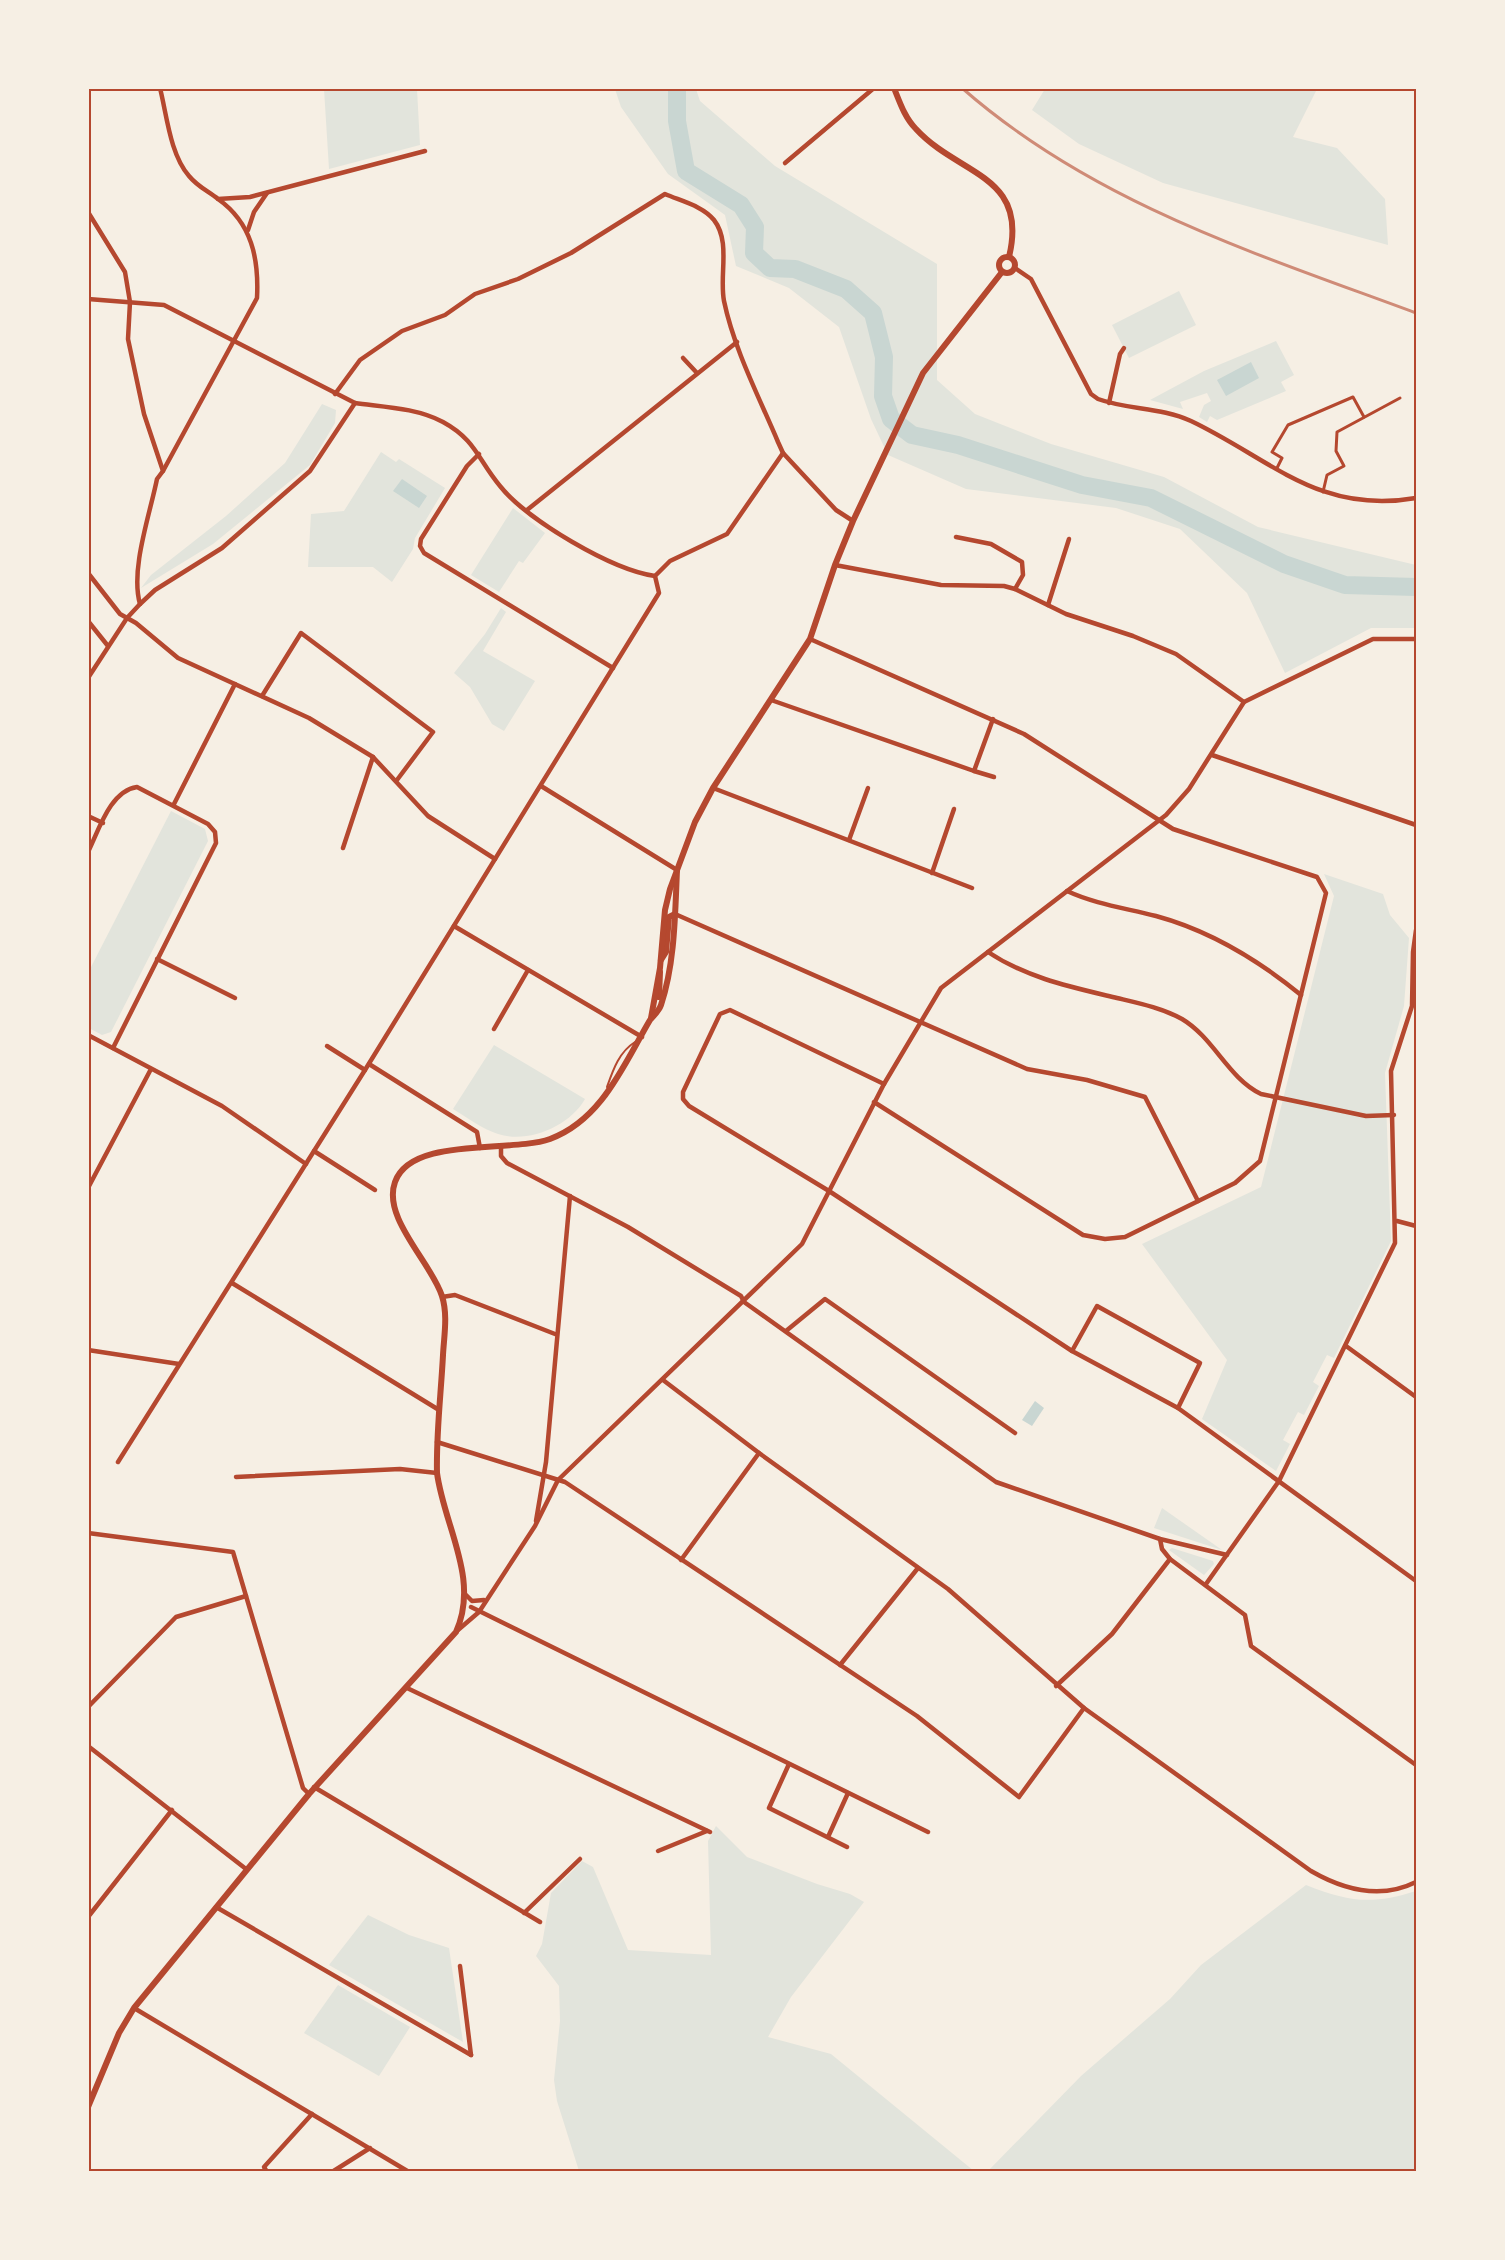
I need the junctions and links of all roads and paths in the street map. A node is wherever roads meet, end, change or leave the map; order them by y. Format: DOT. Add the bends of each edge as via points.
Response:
graph roads {
  1 [pos="160,88"];
  2 [pos="874,88"];
  3 [pos="894,88"];
  4 [pos="425,151"];
  5 [pos="785,164"];
  6 [pos="267,193"];
  7 [pos="218,199"];
  8 [pos="88,212"];
  9 [pos="248,230"];
  10 [pos="1009,257"];
  11 [pos="1015,268"];
  12 [pos="1002,272"];
  13 [pos="88,299"];
  14 [pos="130,302"];
  15 [pos="235,340"];
  16 [pos="736,342"];
  17 [pos="1124,348"];
  18 [pos="683,358"];
  19 [pos="697,373"];
  20 [pos="335,394"];
  21 [pos="1400,398"];
  22 [pos="355,403"];
  23 [pos="1109,403"];
  24 [pos="1364,417"];
  25 [pos="783,453"];
  26 [pos="479,454"];
  27 [pos="1276,470"];
  28 [pos="163,471"];
  29 [pos="1323,492"];
  30 [pos="1416,498"];
  31 [pos="527,510"];
  32 [pos="854,521"];
  33 [pos="956,537"];
  34 [pos="1070,539"];
  35 [pos="835,565"];
  36 [pos="88,573"];
  37 [pos="655,576"];
  38 [pos="1015,589"];
  39 [pos="140,604"];
  40 [pos="1048,605"];
  41 [pos="127,618"];
  42 [pos="88,621"];
  43 [pos="810,639"];
  44 [pos="1416,639"];
  45 [pos="108,646"];
  46 [pos="613,668"];
  47 [pos="88,678"];
  48 [pos="235,684"];
  49 [pos="262,696"];
  50 [pos="771,700"];
  51 [pos="1245,702"];
  52 [pos="993,719"];
  53 [pos="1212,755"];
  54 [pos="373,757"];
  55 [pos="974,771"];
  56 [pos="994,777"];
  57 [pos="397,780"];
  58 [pos="541,786"];
  59 [pos="713,788"];
  60 [pos="868,788"];
  61 [pos="174,804"];
  62 [pos="954,809"];
  63 [pos="88,816"];
  64 [pos="1158,821"];
  65 [pos="103,823"];
  66 [pos="1416,825"];
  67 [pos="849,840"];
  68 [pos="343,848"];
  69 [pos="88,852"];
  70 [pos="495,859"];
  71 [pos="677,870"];
  72 [pos="932,873"];
  73 [pos="972,888"];
  74 [pos="670,889"];
  75 [pos="1067,891"];
  76 [pos="675,914"];
  77 [pos="454,926"];
  78 [pos="1416,930"];
  79 [pos="988,952"];
  80 [pos="157,959"];
  81 [pos="660,965"];
  82 [pos="528,970"];
  83 [pos="1301,995"];
  84 [pos="235,998"];
  85 [pos="660,1008"];
  86 [pos="651,1019"];
  87 [pos="921,1020"];
  88 [pos="494,1029"];
  89 [pos="88,1035"];
  90 [pos="642,1037"];
  91 [pos="327,1046"];
  92 [pos="113,1048"];
  93 [pos="369,1064"];
  94 [pos="151,1069"];
  95 [pos="365,1070"];
  96 [pos="884,1084"];
  97 [pos="1276,1097"];
  98 [pos="874,1102"];
  99 [pos="1394,1115"];
  100 [pos="501,1147"];
  101 [pos="481,1149"];
  102 [pos="314,1151"];
  103 [pos="306,1164"];
  104 [pos="88,1188"];
  105 [pos="375,1190"];
  106 [pos="830,1191"];
  107 [pos="570,1196"];
  108 [pos="1198,1201"];
  109 [pos="1397,1221"];
  110 [pos="1416,1226"];
  111 [pos="232,1283"];
  112 [pos="442,1297"];
  113 [pos="744,1302"];
  114 [pos="786,1331"];
  115 [pos="555,1334"];
  116 [pos="1347,1346"];
  117 [pos="88,1350"];
  118 [pos="1072,1351"];
  119 [pos="179,1364"];
  120 [pos="663,1380"];
  121 [pos="1416,1397"];
  122 [pos="1178,1408"];
  123 [pos="440,1410"];
  124 [pos="1016,1433"];
  125 [pos="437,1442"];
  126 [pos="759,1453"];
  127 [pos="118,1462"];
  128 [pos="437,1473"];
  129 [pos="543,1475"];
  130 [pos="236,1477"];
  131 [pos="558,1480"];
  132 [pos="1279,1481"];
  133 [pos="535,1526"];
  134 [pos="88,1533"];
  135 [pos="1160,1539"];
  136 [pos="1227,1555"];
  137 [pos="1170,1558"];
  138 [pos="681,1560"];
  139 [pos="918,1568"];
  140 [pos="1416,1581"];
  141 [pos="1206,1584"];
  142 [pos="466,1595"];
  143 [pos="246,1596"];
  144 [pos="484,1600"];
  145 [pos="471,1607"];
  146 [pos="464,1611"];
  147 [pos="479,1612"];
  148 [pos="456,1632"];
  149 [pos="840,1665"];
  150 [pos="1056,1686"];
  151 [pos="407,1688"];
  152 [pos="88,1707"];
  153 [pos="1084,1708"];
  154 [pos="88,1746"];
  155 [pos="789,1764"];
  156 [pos="1416,1765"];
  157 [pos="314,1787"];
  158 [pos="848,1793"];
  159 [pos="309,1794"];
  160 [pos="172,1810"];
  161 [pos="928,1832"];
  162 [pos="828,1837"];
  163 [pos="846,1847"];
  164 [pos="658,1851"];
  165 [pos="580,1859"];
  166 [pos="246,1869"];
  167 [pos="1416,1882"];
  168 [pos="216,1906"];
  169 [pos="524,1913"];
  170 [pos="88,1917"];
  171 [pos="540,1922"];
  172 [pos="460,1966"];
  173 [pos="134,2008"];
  174 [pos="88,2106"];
  175 [pos="312,2114"];
  176 [pos="370,2148"];
  177 [pos="267,2172"];
  178 [pos="332,2172"];
  179 [pos="409,2172"];
  1 -- 7 [label="street" via="181,163 188,176"];
  2 -- 5 [label="street"];
  3 -- 10 [label="main road" via="906,116 920,133 1003,194 1014,225"];
  4 -- 6 [label="street"];
  6 -- 7 [label="street"];
  6 -- 9 [label="street"];
  7 -- 9 [label="street"];
  8 -- 14 [label="street" via="125,272"];
  9 -- 15 [label="street" via="258,273 257,298"];
  10 -- 11 [label="main road"];
  10 -- 12 [label="main road" via="1000,260"];
  11 -- 12 [label="main road" via="1010,273"];
  11 -- 23 [label="street" via="1031,279 1091,393"];
  12 -- 32 [label="main road" via="924,373"];
  13 -- 14 [label="street"];
  14 -- 15 [label="street" via="164,305"];
  14 -- 28 [label="street" via="128,339 144,414"];
  15 -- 20 [label="street"];
  15 -- 28 [label="street"];
  16 -- 19 [label="street"];
  16 -- 20 [label="street" via="723,299 722,238 715,221 705,212 666,194 571,254 475,294 445,315 402,331 360,360"];
  16 -- 25 [label="street"];
  17 -- 23 [label="street"];
  18 -- 19 [label="street"];
  19 -- 31 [label="street"];
  20 -- 22 [label="street"];
  21 -- 24 [label="street"];
  22 -- 26 [label="street" via="420,412 469,439"];
  22 -- 39 [label="street" via="310,471 222,548 155,590"];
  23 -- 27 [label="street" via="1160,410 1191,421"];
  24 -- 27 [label="street" via="1353,397 1288,425 1272,452 1282,459"];
  24 -- 29 [label="street" via="1337,432 1336,451 1344,466 1327,476"];
  25 -- 32 [label="street" via="836,510"];
  25 -- 37 [label="street" via="727,534 670,561"];
  26 -- 31 [label="street" via="500,487"];
  26 -- 46 [label="street" via="467,466 421,539 424,553"];
  27 -- 29 [label="street"];
  28 -- 39 [label="street" via="157,478 135,589"];
  29 -- 30 [label="street" via="1373,500"];
  31 -- 37 [label="street" via="562,536 634,573"];
  32 -- 35 [label="main road"];
  33 -- 38 [label="street" via="991,544 1022,562 1023,575"];
  34 -- 40 [label="street"];
  35 -- 38 [label="street" via="941,585"];
  35 -- 43 [label="main road"];
  36 -- 41 [label="street"];
  37 -- 46 [label="street" via="658,593"];
  38 -- 40 [label="street"];
  39 -- 41 [label="street"];
  40 -- 51 [label="street" via="1176,654"];
  41 -- 45 [label="street"];
  41 -- 48 [label="street" via="178,658"];
  42 -- 45 [label="street"];
  43 -- 50 [label="main road"];
  43 -- 52 [label="street"];
  44 -- 51 [label="street" via="1373,639"];
  45 -- 47 [label="street"];
  46 -- 58 [label="street"];
  48 -- 49 [label="street"];
  48 -- 61 [label="street"];
  49 -- 54 [label="street" via="309,718"];
  49 -- 57 [label="street" via="301,633 433,732"];
  50 -- 55 [label="street"];
  50 -- 59 [label="main road"];
  51 -- 53 [label="street"];
  52 -- 55 [label="street"];
  52 -- 64 [label="street" via="1024,734"];
  53 -- 64 [label="street" via="1189,789"];
  53 -- 66 [label="street"];
  54 -- 57 [label="street"];
  54 -- 68 [label="street"];
  55 -- 56 [label="street"];
  57 -- 70 [label="street" via="428,816"];
  58 -- 70 [label="street"];
  58 -- 71 [label="street"];
  59 -- 67 [label="street"];
  59 -- 71 [label="main road"];
  60 -- 67 [label="street"];
  61 -- 65 [label="street" via="137,787 126,789"];
  61 -- 80 [label="street" via="208,824 216,843"];
  62 -- 72 [label="street"];
  63 -- 65 [label="street"];
  64 -- 75 [label="street"];
  64 -- 83 [label="street" via="1317,877 1326,892"];
  65 -- 69 [label="street"];
  67 -- 72 [label="street"];
  70 -- 77 [label="street"];
  71 -- 74 [label="main road"];
  71 -- 76 [label="main road"];
  72 -- 73 [label="street"];
  74 -- 76 [label="main road"];
  74 -- 81 [label="main road"];
  75 -- 79 [label="street"];
  75 -- 83 [label="street" via="1089,901 1158,917 1209,935 1263,964"];
  76 -- 81 [label="main road" via="669,917 666,952"];
  76 -- 85 [label="main road"];
  76 -- 87 [label="street"];
  77 -- 82 [label="street"];
  77 -- 93 [label="street"];
  78 -- 99 [label="street" via="1412,1006 1391,1071"];
  79 -- 87 [label="street" via="941,988"];
  79 -- 97 [label="street" via="1045,981 1150,1006 1182,1019 1207,1038 1246,1087"];
  80 -- 84 [label="street"];
  80 -- 92 [label="street"];
  81 -- 85 [label="main road"];
  81 -- 86 [label="main road"];
  82 -- 88 [label="street"];
  82 -- 90 [label="street"];
  83 -- 97 [label="street"];
  85 -- 86 [label="main road"];
  86 -- 90 [label="main road"];
  87 -- 96 [label="street"];
  87 -- 108 [label="street" via="1027,1069 1087,1080 1144,1097"];
  89 -- 92 [label="street"];
  90 -- 100 [label="main road" via="590,1113 551,1139"];
  91 -- 95 [label="street"];
  92 -- 94 [label="street"];
  93 -- 95 [label="street"];
  93 -- 101 [label="street" via="477,1132"];
  94 -- 103 [label="street" via="222,1106"];
  94 -- 104 [label="street"];
  95 -- 102 [label="street"];
  96 -- 98 [label="street"];
  96 -- 106 [label="street" via="730,1010 720,1014 683,1099"];
  97 -- 99 [label="street" via="1366,1116"];
  97 -- 108 [label="street" via="1260,1161 1235,1183"];
  98 -- 106 [label="street"];
  98 -- 108 [label="street" via="1083,1234 1105,1239 1125,1237"];
  99 -- 109 [label="street"];
  100 -- 101 [label="main road"];
  100 -- 107 [label="street" via="501,1156 507,1163"];
  101 -- 112 [label="main road" via="419,1158 401,1171 393,1189 396,1214"];
  102 -- 103 [label="street"];
  102 -- 105 [label="street"];
  103 -- 111 [label="street"];
  106 -- 113 [label="street" via="802,1244"];
  106 -- 118 [label="street"];
  107 -- 113 [label="street" via="741,1296"];
  107 -- 115 [label="street"];
  109 -- 110 [label="street"];
  109 -- 116 [label="street" via="1395,1243"];
  111 -- 119 [label="street"];
  111 -- 123 [label="street"];
  112 -- 115 [label="street" via="455,1295"];
  112 -- 123 [label="main road" via="445,1325"];
  113 -- 114 [label="street"];
  113 -- 120 [label="street"];
  114 -- 124 [label="street" via="825,1299"];
  114 -- 135 [label="street" via="996,1482"];
  115 -- 129 [label="street"];
  116 -- 121 [label="street"];
  116 -- 132 [label="street"];
  117 -- 119 [label="street"];
  118 -- 122 [label="street"];
  118 -- 122 [label="street" via="1097,1306 1200,1363"];
  119 -- 127 [label="street"];
  120 -- 126 [label="street"];
  120 -- 131 [label="street"];
  122 -- 132 [label="street"];
  123 -- 125 [label="main road"];
  125 -- 128 [label="main road"];
  125 -- 129 [label="street"];
  126 -- 138 [label="street"];
  126 -- 139 [label="street"];
  128 -- 130 [label="street" via="400,1469"];
  128 -- 142 [label="main road" via="463,1569"];
  129 -- 131 [label="street"];
  129 -- 133 [label="street"];
  131 -- 133 [label="street"];
  131 -- 138 [label="street"];
  132 -- 136 [label="street"];
  132 -- 140 [label="street"];
  133 -- 144 [label="street"];
  134 -- 143 [label="street" via="233,1552"];
  135 -- 136 [label="street"];
  135 -- 137 [label="street"];
  136 -- 141 [label="street"];
  137 -- 141 [label="street"];
  137 -- 150 [label="street" via="1112,1634"];
  138 -- 149 [label="street"];
  139 -- 149 [label="street"];
  139 -- 150 [label="street" via="948,1589"];
  141 -- 156 [label="street" via="1245,1615 1251,1646"];
  142 -- 144 [label="street" via="472,1601"];
  142 -- 146 [label="main road"];
  143 -- 152 [label="street" via="176,1617"];
  143 -- 159 [label="street" via="303,1788"];
  144 -- 145 [label="street"];
  144 -- 147 [label="street"];
  145 -- 146 [label="street"];
  145 -- 147 [label="street"];
  146 -- 148 [label="main road"];
  147 -- 148 [label="street"];
  147 -- 155 [label="street"];
  148 -- 151 [label="main road"];
  149 -- 153 [label="street" via="916,1716 1019,1797"];
  150 -- 153 [label="street"];
  151 -- 157 [label="main road"];
  151 -- 164 [label="street" via="708,1831"];
  153 -- 167 [label="street" via="1337,1886 1378,1891"];
  154 -- 160 [label="street"];
  155 -- 158 [label="street"];
  155 -- 162 [label="street" via="769,1808"];
  157 -- 159 [label="main road"];
  157 -- 169 [label="street"];
  158 -- 161 [label="street"];
  158 -- 162 [label="street"];
  159 -- 166 [label="main road"];
  160 -- 166 [label="street"];
  160 -- 170 [label="street"];
  162 -- 163 [label="street"];
  165 -- 169 [label="street"];
  166 -- 168 [label="main road"];
  168 -- 172 [label="street" via="471,2055"];
  168 -- 173 [label="main road"];
  169 -- 171 [label="street"];
  173 -- 174 [label="main road" via="118,2033"];
  173 -- 175 [label="street"];
  175 -- 176 [label="street"];
  175 -- 177 [label="street" via="264,2167"];
  176 -- 178 [label="street"];
  176 -- 179 [label="street"];
}
